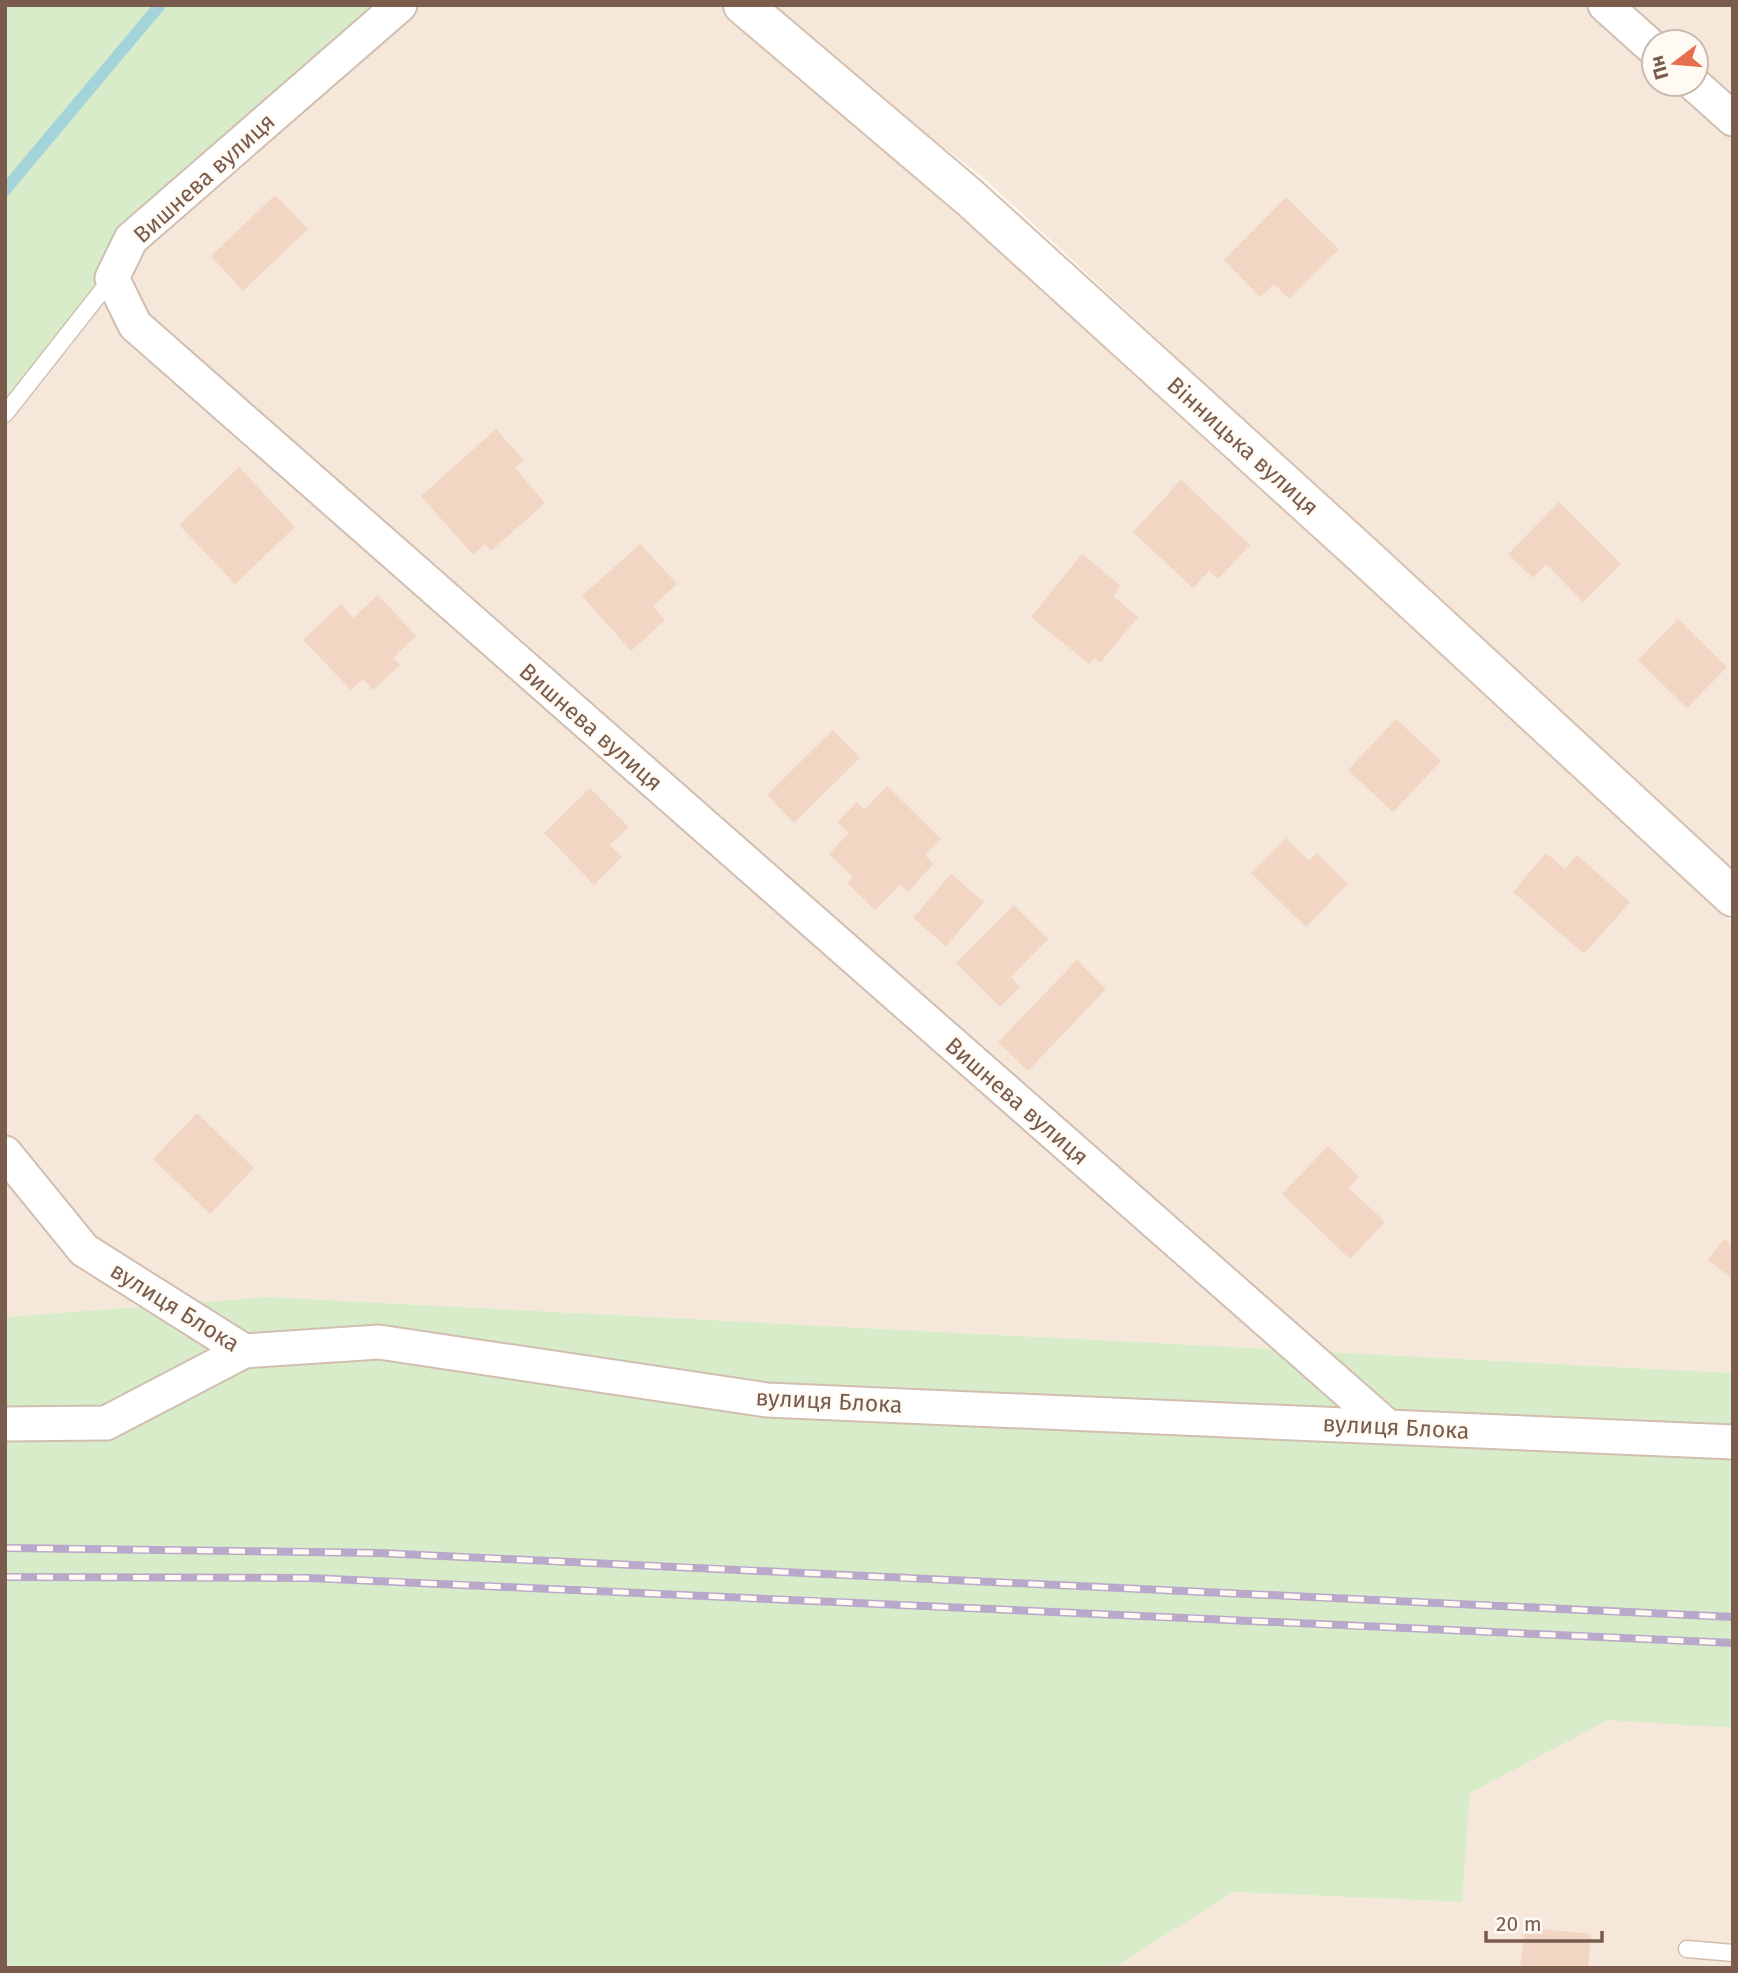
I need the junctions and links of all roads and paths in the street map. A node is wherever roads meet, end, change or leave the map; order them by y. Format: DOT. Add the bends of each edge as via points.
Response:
graph roads {
  1 [pos="400,5"];
  2 [pos="743,5"];
  3 [pos="1605,5"];
  4 [pos="1640,36"];
  5 [pos="1709,98"];
  6 [pos="1733,119"];
  7 [pos="112,278"];
  8 [pos="5,414"];
  9 [pos="1733,897"];
  10 [pos="5,1153"];
  11 [pos="244,1352"];
  12 [pos="5,1424"];
  13 [pos="1387,1426"];
  14 [pos="1733,1442"];
  15 [pos="1687,1949"];
  16 [pos="1733,1953"];
  1 -- 7 [label="street, Вишнева вулиця" via="131,239"];
  2 -- 9 [label="street, Вінницька вулиця" via="969,197"];
  3 -- 4 [label="street"];
  5 -- 6 [label="street"];
  7 -- 8 [label="lane"];
  7 -- 13 [label="street, Вишнева вулиця" via="135,325"];
  10 -- 11 [label="street, вулиця Блока" via="85,1250"];
  11 -- 12 [label="street" via="106,1423"];
  11 -- 13 [label="street, вулиця Блока" via="379,1342 767,1400"];
  13 -- 14 [label="street, вулиця Блока"];
  15 -- 16 [label="lane"];
}
